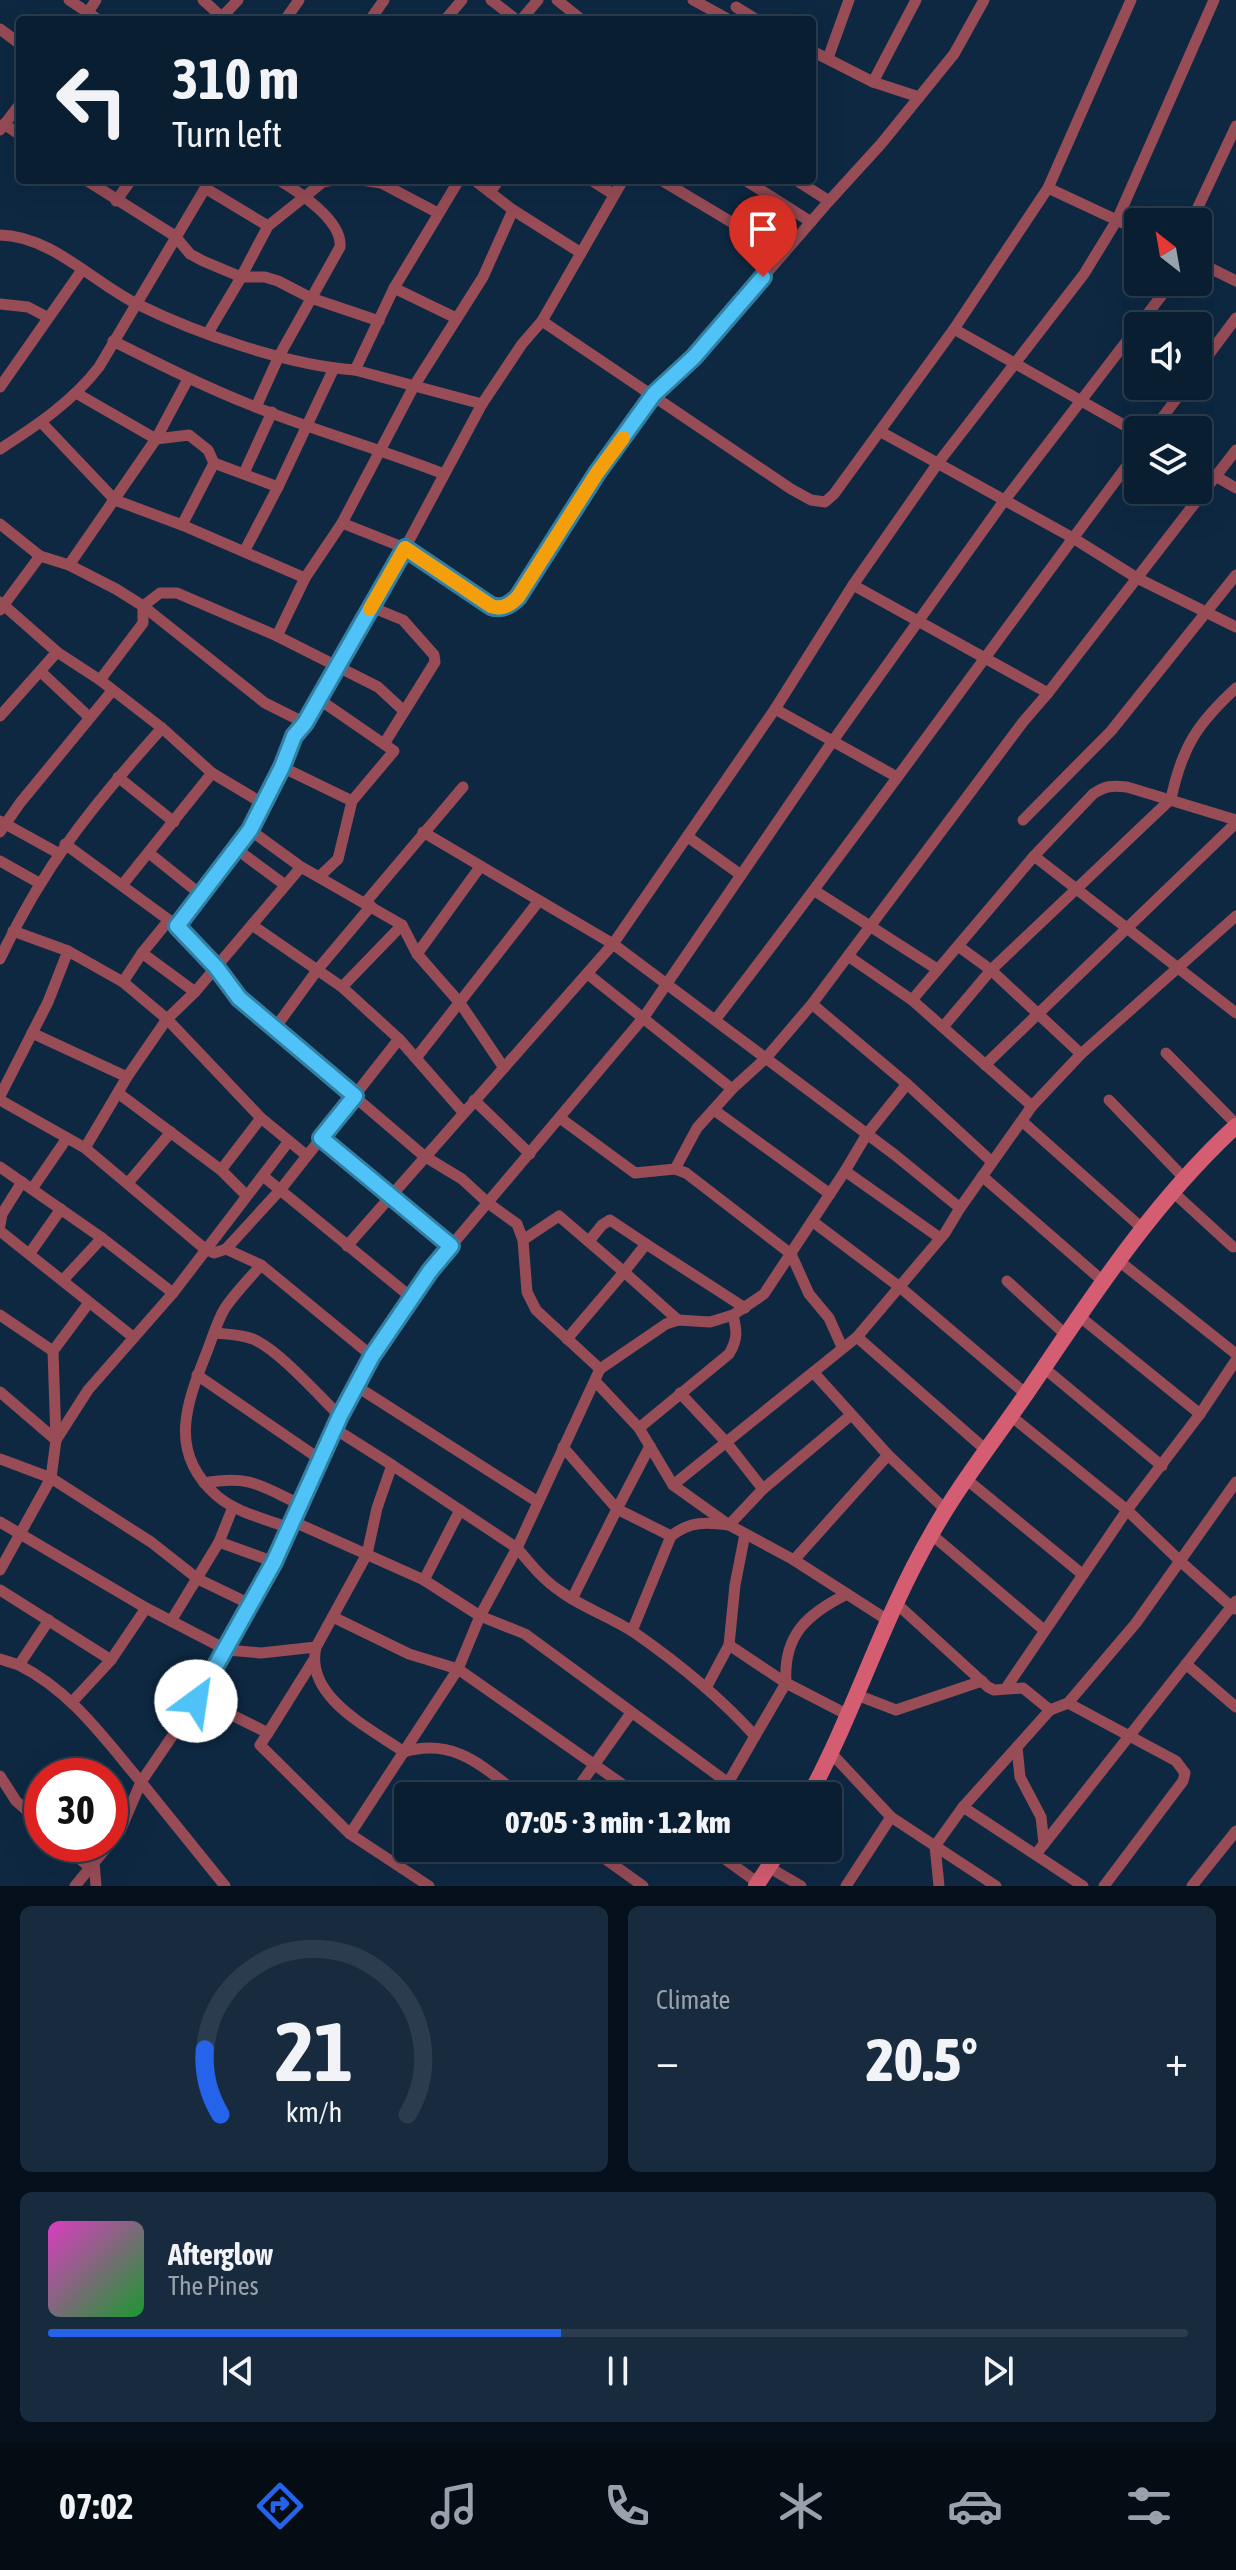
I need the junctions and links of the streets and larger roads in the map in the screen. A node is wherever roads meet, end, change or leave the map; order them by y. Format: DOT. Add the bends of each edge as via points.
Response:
graph roads {
  1 [pos="69,0"];
  2 [pos="96,0"];
  3 [pos="203,0"];
  4 [pos="238,0"];
  5 [pos="462,0"];
  6 [pos="491,0"];
  7 [pos="538,0"];
  8 [pos="557,0"];
  9 [pos="693,0"];
  10 [pos="849,0"];
  11 [pos="916,0"];
  12 [pos="984,0"];
  13 [pos="1131,0"];
  14 [pos="1214,0"];
  15 [pos="85,16"];
  16 [pos="220,16"];
  17 [pos="225,16"];
  18 [pos="448,16"];
  19 [pos="513,16"];
  20 [pos="523,16"];
  21 [pos="577,16"];
  22 [pos="721,16"];
  23 [pos="816,53"];
  24 [pos="828,58"];
  25 [pos="873,82"];
  26 [pos="919,97"];
  27 [pos="16,109"];
  28 [pos="1236,126"];
  29 [pos="2,127"];
  30 [pos="92,184"];
  31 [pos="128,184"];
  32 [pos="208,184"];
  33 [pos="286,184"];
  34 [pos="323,184"];
  35 [pos="383,184"];
  36 [pos="456,184"];
  37 [pos="479,184"];
  38 [pos="496,184"];
  39 [pos="597,184"];
  40 [pos="620,184"];
  41 [pos="668,184"];
  42 [pos="762,184"];
  43 [pos="802,184"];
  44 [pos="1048,188"];
  45 [pos="490,192"];
  46 [pos="613,194"];
  47 [pos="305,196"];
  48 [pos="116,201"];
  49 [pos="829,201"];
  50 [pos="1198,208"];
  51 [pos="513,210"];
  52 [pos="438,213"];
  53 [pos="1117,220"];
  54 [pos="811,222"];
  55 [pos="1124,223"];
  56 [pos="268,226"];
  57 [pos="0,235"];
  58 [pos="175,236"];
  59 [pos="581,253"];
  60 [pos="783,253"];
  61 [pos="1212,269"];
  62 [pos="82,270"];
  63 [pos="241,277"];
  64 [pos="1236,281"];
  65 [pos="394,288"];
  66 [pos="1161,296"];
  67 [pos="311,298"];
  68 [pos="136,303"];
  69 [pos="0,304"];
  70 [pos="47,317"];
  71 [pos="456,318"];
  72 [pos="1236,318"];
  73 [pos="379,321"];
  74 [pos="542,321"];
  75 [pos="954,329"];
  76 [pos="208,333"];
  77 [pos="113,341"];
  78 [pos="1212,350"];
  79 [pos="279,356"];
  80 [pos="1016,364"];
  81 [pos="334,368"];
  82 [pos="355,370"];
  83 [pos="188,379"];
  84 [pos="2,382"];
  85 [pos="414,386"];
  86 [pos="76,393"];
  87 [pos="654,394"];
  88 [pos="1081,400"];
  89 [pos="482,404"];
  90 [pos="256,407"];
  91 [pos="272,412"];
  92 [pos="41,422"];
  93 [pos="307,424"];
  94 [pos="1124,425"];
  95 [pos="881,432"];
  96 [pos="156,439"];
  97 [pos="0,449"];
  98 [pos="382,450"];
  99 [pos="1236,450"];
  100 [pos="214,463"];
  101 [pos="938,463"];
  102 [pos="1124,470"];
  103 [pos="244,473"];
  104 [pos="444,474"];
  105 [pos="1212,474"];
  106 [pos="1216,476"];
  107 [pos="278,487"];
  108 [pos="1236,488"];
  109 [pos="115,500"];
  110 [pos="1004,501"];
  111 [pos="342,523"];
  112 [pos="0,524"];
  113 [pos="182,525"];
  114 [pos="1073,538"];
  115 [pos="405,548"];
  116 [pos="245,550"];
  117 [pos="40,556"];
  118 [pos="69,565"];
  119 [pos="1236,575"];
  120 [pos="305,578"];
  121 [pos="1137,578"];
  122 [pos="853,585"];
  123 [pos="1,606"];
  124 [pos="143,606"];
  125 [pos="371,607"];
  126 [pos="1207,611"];
  127 [pos="918,621"];
  128 [pos="1236,627"];
  129 [pos="277,636"];
  130 [pos="57,652"];
  131 [pos="983,658"];
  132 [pos="336,666"];
  133 [pos="41,672"];
  134 [pos="100,680"];
  135 [pos="1236,688"];
  136 [pos="112,691"];
  137 [pos="1048,693"];
  138 [pos="317,698"];
  139 [pos="775,709"];
  140 [pos="404,711"];
  141 [pos="0,716"];
  142 [pos="89,717"];
  143 [pos="305,723"];
  144 [pos="162,728"];
  145 [pos="832,742"];
  146 [pos="384,744"];
  147 [pos="282,767"];
  148 [pos="212,773"];
  149 [pos="118,777"];
  150 [pos="897,777"];
  151 [pos="463,787"];
  152 [pos="1171,799"];
  153 [pos="352,801"];
  154 [pos="264,804"];
  155 [pos="1023,820"];
  156 [pos="174,822"];
  157 [pos="1236,822"];
  158 [pos="2,826"];
  159 [pos="250,830"];
  160 [pos="423,832"];
  161 [pos="688,837"];
  162 [pos="62,848"];
  163 [pos="235,848"];
  164 [pos="149,853"];
  165 [pos="1034,856"];
  166 [pos="0,861"];
  167 [pos="301,867"];
  168 [pos="480,867"];
  169 [pos="741,875"];
  170 [pos="39,883"];
  171 [pos="123,884"];
  172 [pos="285,885"];
  173 [pos="1076,890"];
  174 [pos="815,891"];
  175 [pos="200,894"];
  176 [pos="538,902"];
  177 [pos="368,905"];
  178 [pos="1236,916"];
  179 [pos="173,923"];
  180 [pos="252,925"];
  181 [pos="402,925"];
  182 [pos="871,927"];
  183 [pos="1126,928"];
  184 [pos="13,931"];
  185 [pos="613,944"];
  186 [pos="958,946"];
  187 [pos="68,951"];
  188 [pos="142,953"];
  189 [pos="417,954"];
  190 [pos="848,956"];
  191 [pos="0,959"];
  192 [pos="1178,966"];
  193 [pos="216,967"];
  194 [pos="318,969"];
  195 [pos="937,969"];
  196 [pos="991,970"];
  197 [pos="589,975"];
  198 [pos="123,982"];
  199 [pos="665,986"];
  200 [pos="342,987"];
  201 [pos="195,992"];
  202 [pos="912,1000"];
  203 [pos="460,1003"];
  204 [pos="812,1004"];
  205 [pos="1037,1013"];
  206 [pos="1236,1013"];
  207 [pos="644,1017"];
  208 [pos="167,1019"];
  209 [pos="715,1020"];
  210 [pos="943,1027"];
  211 [pos="275,1028"];
  212 [pos="32,1033"];
  213 [pos="399,1039"];
  214 [pos="1166,1053"];
  215 [pos="1081,1054"];
  216 [pos="416,1058"];
  217 [pos="766,1058"];
  218 [pos="985,1065"];
  219 [pos="504,1068"];
  220 [pos="127,1077"];
  221 [pos="907,1084"];
  222 [pos="732,1089"];
  223 [pos="118,1093"];
  224 [pos="355,1096"];
  225 [pos="0,1098"];
  226 [pos="474,1100"];
  227 [pos="1109,1100"];
  228 [pos="1032,1106"];
  229 [pos="714,1110"];
  230 [pos="463,1112"];
  231 [pos="261,1118"];
  232 [pos="560,1118"];
  233 [pos="1023,1122"];
  234 [pos="171,1132"];
  235 [pos="1234,1132"];
  236 [pos="867,1134"];
  237 [pos="67,1138"];
  238 [pos="321,1138"];
  239 [pos="289,1141"];
  240 [pos="85,1148"];
  241 [pos="530,1154"];
  242 [pos="306,1155"];
  243 [pos="424,1156"];
  244 [pos="992,1162"];
  245 [pos="0,1167"];
  246 [pos="675,1169"];
  247 [pos="221,1170"];
  248 [pos="845,1171"];
  249 [pos="263,1176"];
  250 [pos="982,1176"];
  251 [pos="1184,1178"];
  252 [pos="128,1183"];
  253 [pos="27,1185"];
  254 [pos="281,1189"];
  255 [pos="1173,1192"];
  256 [pos="830,1194"];
  257 [pos="246,1195"];
  258 [pos="389,1195"];
  259 [pos="488,1203"];
  260 [pos="960,1208"];
  261 [pos="61,1209"];
  262 [pos="1,1217"];
  263 [pos="812,1221"];
  264 [pos="1143,1229"];
  265 [pos="0,1231"];
  266 [pos="102,1238"];
  267 [pos="940,1238"];
  268 [pos="523,1240"];
  269 [pos="589,1241"];
  270 [pos="646,1244"];
  271 [pos="347,1246"];
  272 [pos="451,1246"];
  273 [pos="1233,1247"];
  274 [pos="205,1249"];
  275 [pos="226,1249"];
  276 [pos="30,1253"];
  277 [pos="791,1254"];
  278 [pos="1119,1261"];
  279 [pos="261,1265"];
  280 [pos="624,1272"];
  281 [pos="63,1280"];
  282 [pos="1007,1281"];
  283 [pos="1104,1282"];
  284 [pos="901,1288"];
  285 [pos="173,1293"];
  286 [pos="412,1298"];
  287 [pos="88,1304"];
  288 [pos="745,1308"];
  289 [pos="225,1309"];
  290 [pos="0,1315"];
  291 [pos="733,1315"];
  292 [pos="1079,1316"];
  293 [pos="678,1320"];
  294 [pos="214,1333"];
  295 [pos="239,1335"];
  296 [pos="1066,1335"];
  297 [pos="133,1337"];
  298 [pos="857,1337"];
  299 [pos="567,1339"];
  300 [pos="842,1347"];
  301 [pos="53,1351"];
  302 [pos="372,1356"];
  303 [pos="1236,1357"];
  304 [pos="1044,1368"];
  305 [pos="600,1369"];
  306 [pos="814,1373"];
  307 [pos="197,1375"];
  308 [pos="595,1381"];
  309 [pos="356,1386"];
  310 [pos="0,1392"];
  311 [pos="680,1393"];
  312 [pos="1026,1394"];
  313 [pos="1200,1414"];
  314 [pos="851,1415"];
  315 [pos="340,1416"];
  316 [pos="1011,1416"];
  317 [pos="639,1428"];
  318 [pos="335,1429"];
  319 [pos="56,1440"];
  320 [pos="726,1442"];
  321 [pos="650,1446"];
  322 [pos="563,1447"];
  323 [pos="986,1450"];
  324 [pos="888,1455"];
  325 [pos="0,1459"];
  326 [pos="321,1460"];
  327 [pos="392,1465"];
  328 [pos="1162,1466"];
  329 [pos="51,1478"];
  330 [pos="966,1479"];
  331 [pos="1236,1482"];
  332 [pos="204,1483"];
  333 [pos="673,1485"];
  334 [pos="763,1489"];
  335 [pos="538,1502"];
  336 [pos="299,1504"];
  337 [pos="233,1507"];
  338 [pos="617,1509"];
  339 [pos="460,1510"];
  340 [pos="946,1510"];
  341 [pos="1127,1510"];
  342 [pos="0,1522"];
  343 [pos="290,1524"];
  344 [pos="729,1525"];
  345 [pos="20,1533"];
  346 [pos="745,1534"];
  347 [pos="931,1534"];
  348 [pos="671,1536"];
  349 [pos="219,1542"];
  350 [pos="517,1548"];
  351 [pos="367,1554"];
  352 [pos="794,1560"];
  353 [pos="1180,1561"];
  354 [pos="274,1562"];
  355 [pos="0,1570"];
  356 [pos="1082,1574"];
  357 [pos="198,1579"];
  358 [pos="424,1580"];
  359 [pos="0,1590"];
  360 [pos="847,1594"];
  361 [pos="572,1599"];
  362 [pos="897,1604"];
  363 [pos="252,1605"];
  364 [pos="1234,1606"];
  365 [pos="146,1608"];
  366 [pos="480,1616"];
  367 [pos="333,1617"];
  368 [pos="49,1620"];
  369 [pos="171,1621"];
  370 [pos="889,1621"];
  371 [pos="1044,1630"];
  372 [pos="632,1631"];
  373 [pos="729,1645"];
  374 [pos="316,1647"];
  375 [pos="227,1650"];
  376 [pos="0,1659"];
  377 [pos="111,1660"];
  378 [pos="313,1661"];
  379 [pos="1186,1664"];
  380 [pos="19,1665"];
  381 [pos="458,1669"];
  382 [pos="982,1681"];
  383 [pos="786,1683"];
  384 [pos="706,1688"];
  385 [pos="1006,1688"];
  386 [pos="857,1695"];
  387 [pos="73,1701"];
  388 [pos="196,1701"];
  389 [pos="1068,1703"];
  390 [pos="1236,1707"];
  391 [pos="1050,1710"];
  392 [pos="631,1713"];
  393 [pos="848,1715"];
  394 [pos="268,1733"];
  395 [pos="1129,1735"];
  396 [pos="755,1736"];
  397 [pos="1017,1747"];
  398 [pos="404,1752"];
  399 [pos="832,1754"];
  400 [pos="596,1765"];
  401 [pos="0,1776"];
  402 [pos="141,1782"];
  403 [pos="503,1782"];
  404 [pos="583,1782"];
  405 [pos="620,1782"];
  406 [pos="727,1782"];
  407 [pos="729,1782"];
  408 [pos="817,1782"];
  409 [pos="963,1807"];
  410 [pos="24,1808"];
  411 [pos="891,1817"];
  412 [pos="1236,1831"];
  413 [pos="350,1834"];
  414 [pos="1044,1844"];
  415 [pos="935,1846"];
  416 [pos="1036,1854"];
  417 [pos="88,1862"];
  418 [pos="610,1862"];
  419 [pos="728,1862"];
  420 [pos="773,1862"];
  421 [pos="92,1865"];
  422 [pos="770,1868"];
  423 [pos="757,1884"];
  424 [pos="75,1886"];
  425 [pos="96,1886"];
  426 [pos="225,1886"];
  427 [pos="429,1886"];
  428 [pos="643,1886"];
  429 [pos="801,1886"];
  430 [pos="846,1886"];
  431 [pos="939,1886"];
  432 [pos="996,1886"];
  433 [pos="1083,1886"];
  434 [pos="1104,1886"];
  435 [pos="1192,1886"];
  1 -- 15 [label="street"];
  2 -- 15 [label="street"];
  3 -- 16 [label="street"];
  4 -- 17 [label="street"];
  5 -- 18 [label="street"];
  6 -- 19 [label="street"];
  7 -- 20 [label="street"];
  8 -- 21 [label="street"];
  9 -- 22 [label="street"];
  10 -- 24 [label="street"];
  11 -- 25 [label="street"];
  12 -- 26 [label="street" via="954,54"];
  13 -- 44 [label="street"];
  14 -- 53 [label="street"];
  23 -- 24 [label="street"];
  24 -- 25 [label="street"];
  25 -- 26 [label="street"];
  26 -- 49 [label="street"];
  27 -- 29 [label="street"];
  28 -- 50 [label="street"];
  30 -- 48 [label="street"];
  31 -- 48 [label="street"];
  32 -- 56 [label="street"];
  32 -- 58 [label="street"];
  33 -- 47 [label="street"];
  34 -- 47 [label="street"];
  35 -- 52 [label="street"];
  36 -- 52 [label="street"];
  37 -- 45 [label="street"];
  38 -- 45 [label="street"];
  39 -- 46 [label="street"];
  40 -- 46 [label="street"];
  41 -- 60 [label="street"];
  42 -- 54 [label="street"];
  43 -- 49 [label="street"];
  44 -- 53 [label="street"];
  44 -- 75 [label="street"];
  45 -- 51 [label="street"];
  46 -- 59 [label="street"];
  47 -- 56 [label="street"];
  47 -- 67 [label="street" via="341,239"];
  48 -- 58 [label="street"];
  49 -- 54 [label="street"];
  51 -- 59 [label="street"];
  51 -- 71 [label="street" via="483,277"];
  52 -- 65 [label="street"];
  53 -- 55 [label="street"];
  53 -- 80 [label="street"];
  54 -- 60 [label="street"];
  56 -- 63 [label="street"];
  57 -- 62 [label="street" via="36,243"];
  58 -- 63 [label="street" via="190,254"];
  58 -- 68 [label="street"];
  59 -- 74 [label="street"];
  60 -- 87 [label="street" via="694,357"];
  61 -- 64 [label="street"];
  62 -- 68 [label="street"];
  62 -- 70 [label="street"];
  63 -- 67 [label="street" via="265,277"];
  63 -- 76 [label="street"];
  65 -- 71 [label="street"];
  65 -- 73 [label="street"];
  66 -- 88 [label="street"];
  67 -- 73 [label="street"];
  67 -- 79 [label="street"];
  68 -- 76 [label="street"];
  68 -- 77 [label="street"];
  69 -- 70 [label="street" via="28,307"];
  70 -- 84 [label="street"];
  71 -- 85 [label="street"];
  72 -- 78 [label="street"];
  73 -- 82 [label="street"];
  74 -- 87 [label="street"];
  74 -- 89 [label="street"];
  75 -- 80 [label="street"];
  75 -- 95 [label="street"];
  76 -- 79 [label="street"];
  77 -- 83 [label="street"];
  77 -- 86 [label="street"];
  79 -- 81 [label="street"];
  79 -- 90 [label="street"];
  80 -- 88 [label="street"];
  80 -- 101 [label="street"];
  81 -- 82 [label="street"];
  81 -- 93 [label="street"];
  82 -- 85 [label="street"];
  83 -- 90 [label="street"];
  83 -- 96 [label="street"];
  85 -- 89 [label="street"];
  85 -- 98 [label="street"];
  86 -- 92 [label="street"];
  86 -- 96 [label="street"];
  87 -- 95 [label="street" via="811,500 825,502 834,494"];
  87 -- 115 [label="street" via="509,605 491,606"];
  88 -- 94 [label="street"];
  88 -- 110 [label="street"];
  89 -- 104 [label="street"];
  90 -- 91 [label="street"];
  91 -- 93 [label="street"];
  91 -- 103 [label="street"];
  92 -- 97 [label="street"];
  92 -- 109 [label="street"];
  93 -- 98 [label="street"];
  93 -- 107 [label="street"];
  95 -- 101 [label="street"];
  96 -- 100 [label="street" via="189,435 208,450"];
  96 -- 109 [label="street"];
  98 -- 104 [label="street"];
  98 -- 111 [label="street"];
  99 -- 106 [label="street"];
  100 -- 103 [label="street"];
  100 -- 113 [label="street"];
  101 -- 110 [label="street"];
  101 -- 122 [label="street"];
  102 -- 114 [label="street"];
  103 -- 107 [label="street"];
  104 -- 115 [label="street"];
  105 -- 106 [label="street"];
  106 -- 108 [label="street"];
  106 -- 121 [label="street"];
  107 -- 116 [label="street"];
  109 -- 113 [label="street"];
  109 -- 118 [label="street"];
  110 -- 114 [label="street"];
  110 -- 127 [label="street"];
  111 -- 115 [label="street"];
  111 -- 120 [label="street"];
  112 -- 117 [label="street"];
  113 -- 116 [label="street"];
  114 -- 121 [label="street"];
  114 -- 131 [label="street"];
  115 -- 125 [label="street"];
  116 -- 120 [label="street"];
  117 -- 118 [label="street"];
  117 -- 123 [label="street"];
  118 -- 124 [label="street"];
  119 -- 126 [label="street"];
  120 -- 129 [label="street"];
  121 -- 126 [label="street"];
  121 -- 137 [label="street"];
  122 -- 127 [label="street"];
  122 -- 139 [label="street"];
  123 -- 130 [label="street"];
  124 -- 129 [label="street" via="160,593 177,593"];
  124 -- 134 [label="street" via="143,623"];
  124 -- 143 [label="street" via="258,698"];
  125 -- 132 [label="street"];
  125 -- 140 [label="street" via="403,620 434,655 435,662"];
  126 -- 128 [label="street"];
  126 -- 155 [label="street" via="1111,731"];
  127 -- 131 [label="street"];
  127 -- 145 [label="street"];
  129 -- 132 [label="street"];
  130 -- 133 [label="street"];
  130 -- 134 [label="street"];
  131 -- 137 [label="street"];
  131 -- 150 [label="street"];
  132 -- 138 [label="street"];
  132 -- 140 [label="street" via="378,687"];
  133 -- 141 [label="street"];
  133 -- 142 [label="street"];
  134 -- 136 [label="street"];
  135 -- 152 [label="street" via="1189,742"];
  136 -- 142 [label="street"];
  136 -- 144 [label="street"];
  137 -- 182 [label="street"];
  138 -- 143 [label="street"];
  138 -- 146 [label="street"];
  139 -- 145 [label="street"];
  139 -- 161 [label="street"];
  140 -- 146 [label="street"];
  142 -- 158 [label="street"];
  143 -- 147 [label="street"];
  144 -- 148 [label="street"];
  144 -- 149 [label="street"];
  145 -- 150 [label="street"];
  145 -- 169 [label="street"];
  146 -- 153 [label="street" via="394,751"];
  147 -- 153 [label="street"];
  147 -- 154 [label="street"];
  148 -- 154 [label="street"];
  148 -- 156 [label="street"];
  149 -- 156 [label="street"];
  149 -- 162 [label="street"];
  150 -- 174 [label="street"];
  151 -- 160 [label="street"];
  152 -- 157 [label="street"];
  152 -- 165 [label="street" via="1112,785 1102,788"];
  152 -- 173 [label="street"];
  153 -- 167 [label="street" via="338,859 319,877"];
  154 -- 159 [label="street"];
  156 -- 164 [label="street"];
  157 -- 183 [label="street"];
  158 -- 162 [label="street"];
  159 -- 163 [label="street"];
  159 -- 167 [label="street"];
  160 -- 168 [label="street"];
  160 -- 177 [label="street"];
  161 -- 169 [label="street"];
  161 -- 185 [label="street"];
  162 -- 170 [label="street"];
  162 -- 171 [label="street"];
  163 -- 172 [label="street"];
  163 -- 175 [label="street"];
  164 -- 171 [label="street"];
  164 -- 175 [label="street"];
  165 -- 173 [label="street"];
  165 -- 186 [label="street"];
  166 -- 170 [label="street"];
  167 -- 172 [label="street"];
  167 -- 177 [label="street"];
  168 -- 176 [label="street"];
  168 -- 189 [label="street"];
  169 -- 199 [label="street"];
  170 -- 184 [label="street"];
  171 -- 179 [label="street"];
  172 -- 180 [label="street"];
  173 -- 183 [label="street"];
  173 -- 196 [label="street"];
  174 -- 182 [label="street"];
  174 -- 209 [label="street"];
  175 -- 179 [label="street"];
  176 -- 185 [label="street"];
  176 -- 203 [label="street"];
  177 -- 181 [label="street"];
  177 -- 194 [label="street"];
  178 -- 192 [label="street"];
  179 -- 188 [label="street"];
  179 -- 193 [label="street"];
  180 -- 193 [label="street"];
  180 -- 194 [label="street"];
  181 -- 189 [label="street"];
  181 -- 200 [label="street"];
  182 -- 190 [label="street"];
  182 -- 195 [label="street"];
  183 -- 192 [label="street"];
  183 -- 205 [label="street"];
  184 -- 187 [label="street"];
  184 -- 191 [label="street"];
  185 -- 197 [label="street"];
  185 -- 199 [label="street"];
  186 -- 195 [label="street"];
  186 -- 196 [label="street"];
  187 -- 198 [label="street"];
  187 -- 212 [label="street"];
  188 -- 198 [label="street"];
  188 -- 201 [label="street"];
  189 -- 203 [label="street"];
  190 -- 202 [label="street"];
  190 -- 204 [label="street"];
  192 -- 206 [label="street"];
  192 -- 215 [label="street"];
  193 -- 201 [label="street"];
  193 -- 211 [label="street" via="239,998"];
  194 -- 200 [label="street"];
  194 -- 211 [label="street"];
  195 -- 202 [label="street"];
  196 -- 205 [label="street"];
  196 -- 210 [label="street"];
  197 -- 207 [label="street"];
  197 -- 219 [label="street"];
  198 -- 208 [label="street"];
  199 -- 207 [label="street"];
  199 -- 209 [label="street"];
  200 -- 213 [label="street"];
  201 -- 208 [label="street"];
  202 -- 210 [label="street"];
  203 -- 216 [label="street"];
  203 -- 219 [label="street"];
  204 -- 217 [label="street"];
  204 -- 221 [label="street"];
  205 -- 215 [label="street"];
  205 -- 218 [label="street"];
  207 -- 222 [label="street"];
  207 -- 232 [label="street"];
  208 -- 220 [label="street"];
  208 -- 231 [label="street"];
  209 -- 217 [label="street"];
  210 -- 218 [label="street"];
  211 -- 224 [label="street"];
  212 -- 220 [label="street"];
  212 -- 225 [label="street"];
  213 -- 216 [label="street"];
  213 -- 224 [label="street"];
  214 -- 235 [label="street"];
  215 -- 228 [label="street"];
  216 -- 230 [label="street"];
  217 -- 222 [label="street"];
  217 -- 236 [label="street"];
  218 -- 228 [label="street"];
  219 -- 226 [label="street"];
  220 -- 223 [label="street"];
  221 -- 236 [label="street"];
  221 -- 244 [label="street"];
  222 -- 229 [label="street"];
  223 -- 234 [label="street"];
  223 -- 240 [label="street"];
  224 -- 238 [label="street"];
  224 -- 243 [label="street"];
  225 -- 237 [label="street"];
  226 -- 230 [label="street"];
  226 -- 241 [label="street"];
  227 -- 251 [label="street"];
  228 -- 233 [label="street"];
  229 -- 246 [label="street" via="697,1128"];
  229 -- 256 [label="street"];
  230 -- 243 [label="street"];
  231 -- 239 [label="street"];
  231 -- 247 [label="street"];
  232 -- 241 [label="street"];
  232 -- 246 [label="street" via="635,1173"];
  233 -- 244 [label="street"];
  233 -- 264 [label="street"];
  234 -- 247 [label="street"];
  234 -- 252 [label="street"];
  235 -- 251 [label="street"];
  236 -- 248 [label="street"];
  236 -- 260 [label="street"];
  237 -- 240 [label="street"];
  237 -- 253 [label="street"];
  238 -- 242 [label="street"];
  238 -- 258 [label="street"];
  239 -- 242 [label="street"];
  239 -- 249 [label="street"];
  240 -- 252 [label="street"];
  241 -- 259 [label="street"];
  242 -- 254 [label="street"];
  243 -- 258 [label="street"];
  243 -- 259 [label="street"];
  244 -- 250 [label="street"];
  245 -- 253 [label="street"];
  246 -- 277 [label="street"];
  247 -- 257 [label="street"];
  248 -- 256 [label="street"];
  248 -- 267 [label="street"];
  249 -- 254 [label="street"];
  249 -- 257 [label="street"];
  250 -- 260 [label="street"];
  250 -- 283 [label="street"];
  251 -- 255 [label="street"];
  252 -- 274 [label="street"];
  253 -- 261 [label="street"];
  253 -- 262 [label="street"];
  254 -- 271 [label="street"];
  254 -- 275 [label="street"];
  255 -- 264 [label="street"];
  255 -- 273 [label="street"];
  256 -- 263 [label="street"];
  257 -- 274 [label="street"];
  258 -- 271 [label="street"];
  258 -- 272 [label="street"];
  259 -- 268 [label="street" via="517,1224"];
  259 -- 272 [label="street"];
  260 -- 267 [label="street"];
  261 -- 266 [label="street"];
  261 -- 276 [label="street"];
  263 -- 277 [label="street"];
  263 -- 284 [label="street"];
  264 -- 278 [label="street"];
  265 -- 276 [label="street"];
  266 -- 281 [label="street"];
  266 -- 285 [label="street"];
  267 -- 284 [label="street"];
  268 -- 269 [label="street" via="559,1216"];
  268 -- 299 [label="street" via="529,1300"];
  269 -- 270 [label="street" via="610,1220"];
  269 -- 280 [label="street"];
  270 -- 280 [label="street"];
  270 -- 288 [label="street"];
  271 -- 286 [label="street"];
  272 -- 286 [label="street"];
  274 -- 275 [label="street"];
  274 -- 285 [label="street"];
  275 -- 279 [label="street"];
  276 -- 281 [label="street"];
  277 -- 288 [label="street" via="764,1294"];
  277 -- 300 [label="street"];
  278 -- 283 [label="street"];
  278 -- 303 [label="street"];
  279 -- 289 [label="street"];
  279 -- 302 [label="street"];
  280 -- 293 [label="street"];
  280 -- 299 [label="street"];
  281 -- 287 [label="street"];
  282 -- 296 [label="street"];
  283 -- 292 [label="street"];
  284 -- 298 [label="street"];
  284 -- 312 [label="street"];
  285 -- 297 [label="street"];
  286 -- 302 [label="street"];
  287 -- 297 [label="street"];
  287 -- 301 [label="street"];
  288 -- 291 [label="street"];
  289 -- 294 [label="street"];
  289 -- 295 [label="street"];
  290 -- 301 [label="street"];
  291 -- 293 [label="street" via="710,1322"];
  291 -- 311 [label="street" via="736,1342 729,1354"];
  292 -- 296 [label="street"];
  292 -- 313 [label="street"];
  293 -- 305 [label="street"];
  294 -- 295 [label="street"];
  294 -- 307 [label="street"];
  295 -- 315 [label="street" via="267,1349"];
  296 -- 304 [label="street"];
  297 -- 319 [label="street" via="88,1390"];
  298 -- 300 [label="street"];
  298 -- 323 [label="street"];
  299 -- 305 [label="street"];
  300 -- 306 [label="street"];
  301 -- 319 [label="street"];
  302 -- 309 [label="street"];
  303 -- 313 [label="street"];
  304 -- 312 [label="street"];
  304 -- 328 [label="street"];
  305 -- 308 [label="street"];
  306 -- 314 [label="street"];
  306 -- 320 [label="street"];
  307 -- 326 [label="street"];
  307 -- 332 [label="street" via="184,1420 185,1442"];
  308 -- 317 [label="street"];
  308 -- 322 [label="street"];
  309 -- 315 [label="street"];
  309 -- 335 [label="street"];
  310 -- 319 [label="street"];
  311 -- 317 [label="street"];
  311 -- 320 [label="street"];
  312 -- 316 [label="street"];
  313 -- 328 [label="street"];
  314 -- 324 [label="street"];
  314 -- 334 [label="street"];
  315 -- 318 [label="street"];
  316 -- 323 [label="street"];
  316 -- 341 [label="street"];
  317 -- 321 [label="street"];
  318 -- 326 [label="street"];
  318 -- 327 [label="street"];
  319 -- 329 [label="street"];
  320 -- 333 [label="street"];
  320 -- 334 [label="street"];
  321 -- 333 [label="street"];
  321 -- 338 [label="street"];
  322 -- 335 [label="street"];
  322 -- 338 [label="street"];
  323 -- 330 [label="street"];
  324 -- 340 [label="street"];
  324 -- 352 [label="street"];
  325 -- 329 [label="street"];
  326 -- 336 [label="street"];
  327 -- 339 [label="street"];
  327 -- 351 [label="street"];
  328 -- 341 [label="street"];
  329 -- 345 [label="street"];
  329 -- 357 [label="street"];
  330 -- 340 [label="street"];
  330 -- 356 [label="street"];
  331 -- 353 [label="street"];
  332 -- 336 [label="street" via="239,1479"];
  332 -- 337 [label="street"];
  333 -- 344 [label="street"];
  334 -- 344 [label="street"];
  335 -- 350 [label="street"];
  336 -- 343 [label="street"];
  337 -- 343 [label="street"];
  337 -- 349 [label="street"];
  338 -- 348 [label="street"];
  338 -- 361 [label="street"];
  339 -- 350 [label="street"];
  339 -- 358 [label="street"];
  340 -- 347 [label="street"];
  341 -- 353 [label="street"];
  341 -- 356 [label="street"];
  342 -- 345 [label="street"];
  343 -- 351 [label="street"];
  343 -- 354 [label="street"];
  344 -- 346 [label="street"];
  344 -- 348 [label="street" via="695,1523"];
  345 -- 355 [label="street"];
  345 -- 365 [label="street"];
  346 -- 352 [label="street"];
  346 -- 373 [label="street"];
  347 -- 362 [label="street"];
  347 -- 371 [label="street"];
  348 -- 372 [label="street"];
  349 -- 354 [label="street"];
  349 -- 357 [label="street"];
  350 -- 361 [label="street" via="538,1573"];
  350 -- 366 [label="street"];
  351 -- 358 [label="street"];
  351 -- 367 [label="street"];
  352 -- 360 [label="street"];
  353 -- 364 [label="street"];
  353 -- 389 [label="street"];
  354 -- 363 [label="street"];
  356 -- 371 [label="street"];
  357 -- 363 [label="street"];
  357 -- 369 [label="street"];
  358 -- 366 [label="street"];
  359 -- 368 [label="street"];
  360 -- 370 [label="street"];
  360 -- 383 [label="street" via="822,1607 794,1637 785,1661"];
  361 -- 372 [label="street"];
  362 -- 370 [label="street"];
  362 -- 382 [label="street"];
  363 -- 375 [label="street"];
  364 -- 379 [label="street"];
  365 -- 369 [label="street"];
  365 -- 377 [label="street"];
  366 -- 381 [label="street"];
  366 -- 392 [label="street" via="525,1634"];
  367 -- 374 [label="street"];
  367 -- 381 [label="street" via="409,1654"];
  368 -- 377 [label="street"];
  368 -- 380 [label="street"];
  369 -- 375 [label="street"];
  370 -- 386 [label="street"];
  371 -- 385 [label="street"];
  372 -- 384 [label="street"];
  373 -- 383 [label="street"];
  373 -- 384 [label="street"];
  374 -- 375 [label="street" via="261,1653"];
  374 -- 378 [label="street"];
  375 -- 388 [label="street"];
  376 -- 380 [label="street"];
  377 -- 387 [label="street"];
  378 -- 394 [label="street"];
  378 -- 398 [label="street" via="340,1708"];
  379 -- 390 [label="street"];
  379 -- 395 [label="street"];
  380 -- 387 [label="street"];
  381 -- 398 [label="street"];
  381 -- 400 [label="street"];
  382 -- 385 [label="street" via="994,1690"];
  382 -- 386 [label="street" via="896,1710"];
  383 -- 393 [label="street"];
  383 -- 396 [label="street"];
  384 -- 396 [label="street"];
  385 -- 391 [label="street" via="1023,1688"];
  386 -- 393 [label="street"];
  387 -- 402 [label="street"];
  388 -- 394 [label="street"];
  388 -- 402 [label="street"];
  389 -- 391 [label="street"];
  389 -- 395 [label="street"];
  391 -- 397 [label="street"];
  392 -- 400 [label="street"];
  392 -- 406 [label="street"];
  393 -- 399 [label="street"];
  394 -- 413 [label="street" via="260,1745"];
  395 -- 414 [label="street"];
  395 -- 434 [label="street" via="1176,1761 1185,1773"];
  396 -- 407 [label="street"];
  397 -- 409 [label="street"];
  397 -- 414 [label="street" via="1020,1777 1041,1817"];
  398 -- 403 [label="street" via="424,1746 472,1757"];
  398 -- 413 [label="street"];
  399 -- 408 [label="street"];
  399 -- 411 [label="street"];
  400 -- 404 [label="street"];
  400 -- 405 [label="street"];
  401 -- 410 [label="street"];
  402 -- 421 [label="street" via="120,1831"];
  402 -- 426 [label="street"];
  409 -- 415 [label="street"];
  409 -- 416 [label="street"];
  411 -- 415 [label="street"];
  411 -- 430 [label="street"];
  412 -- 435 [label="street"];
  413 -- 427 [label="street"];
  414 -- 416 [label="street"];
  415 -- 431 [label="street"];
  415 -- 432 [label="street"];
  416 -- 433 [label="street"];
  417 -- 421 [label="street"];
  418 -- 428 [label="street"];
  419 -- 423 [label="street"];
  420 -- 422 [label="street"];
  421 -- 424 [label="street"];
  421 -- 425 [label="street"];
  422 -- 423 [label="street"];
  422 -- 429 [label="street"];
}
